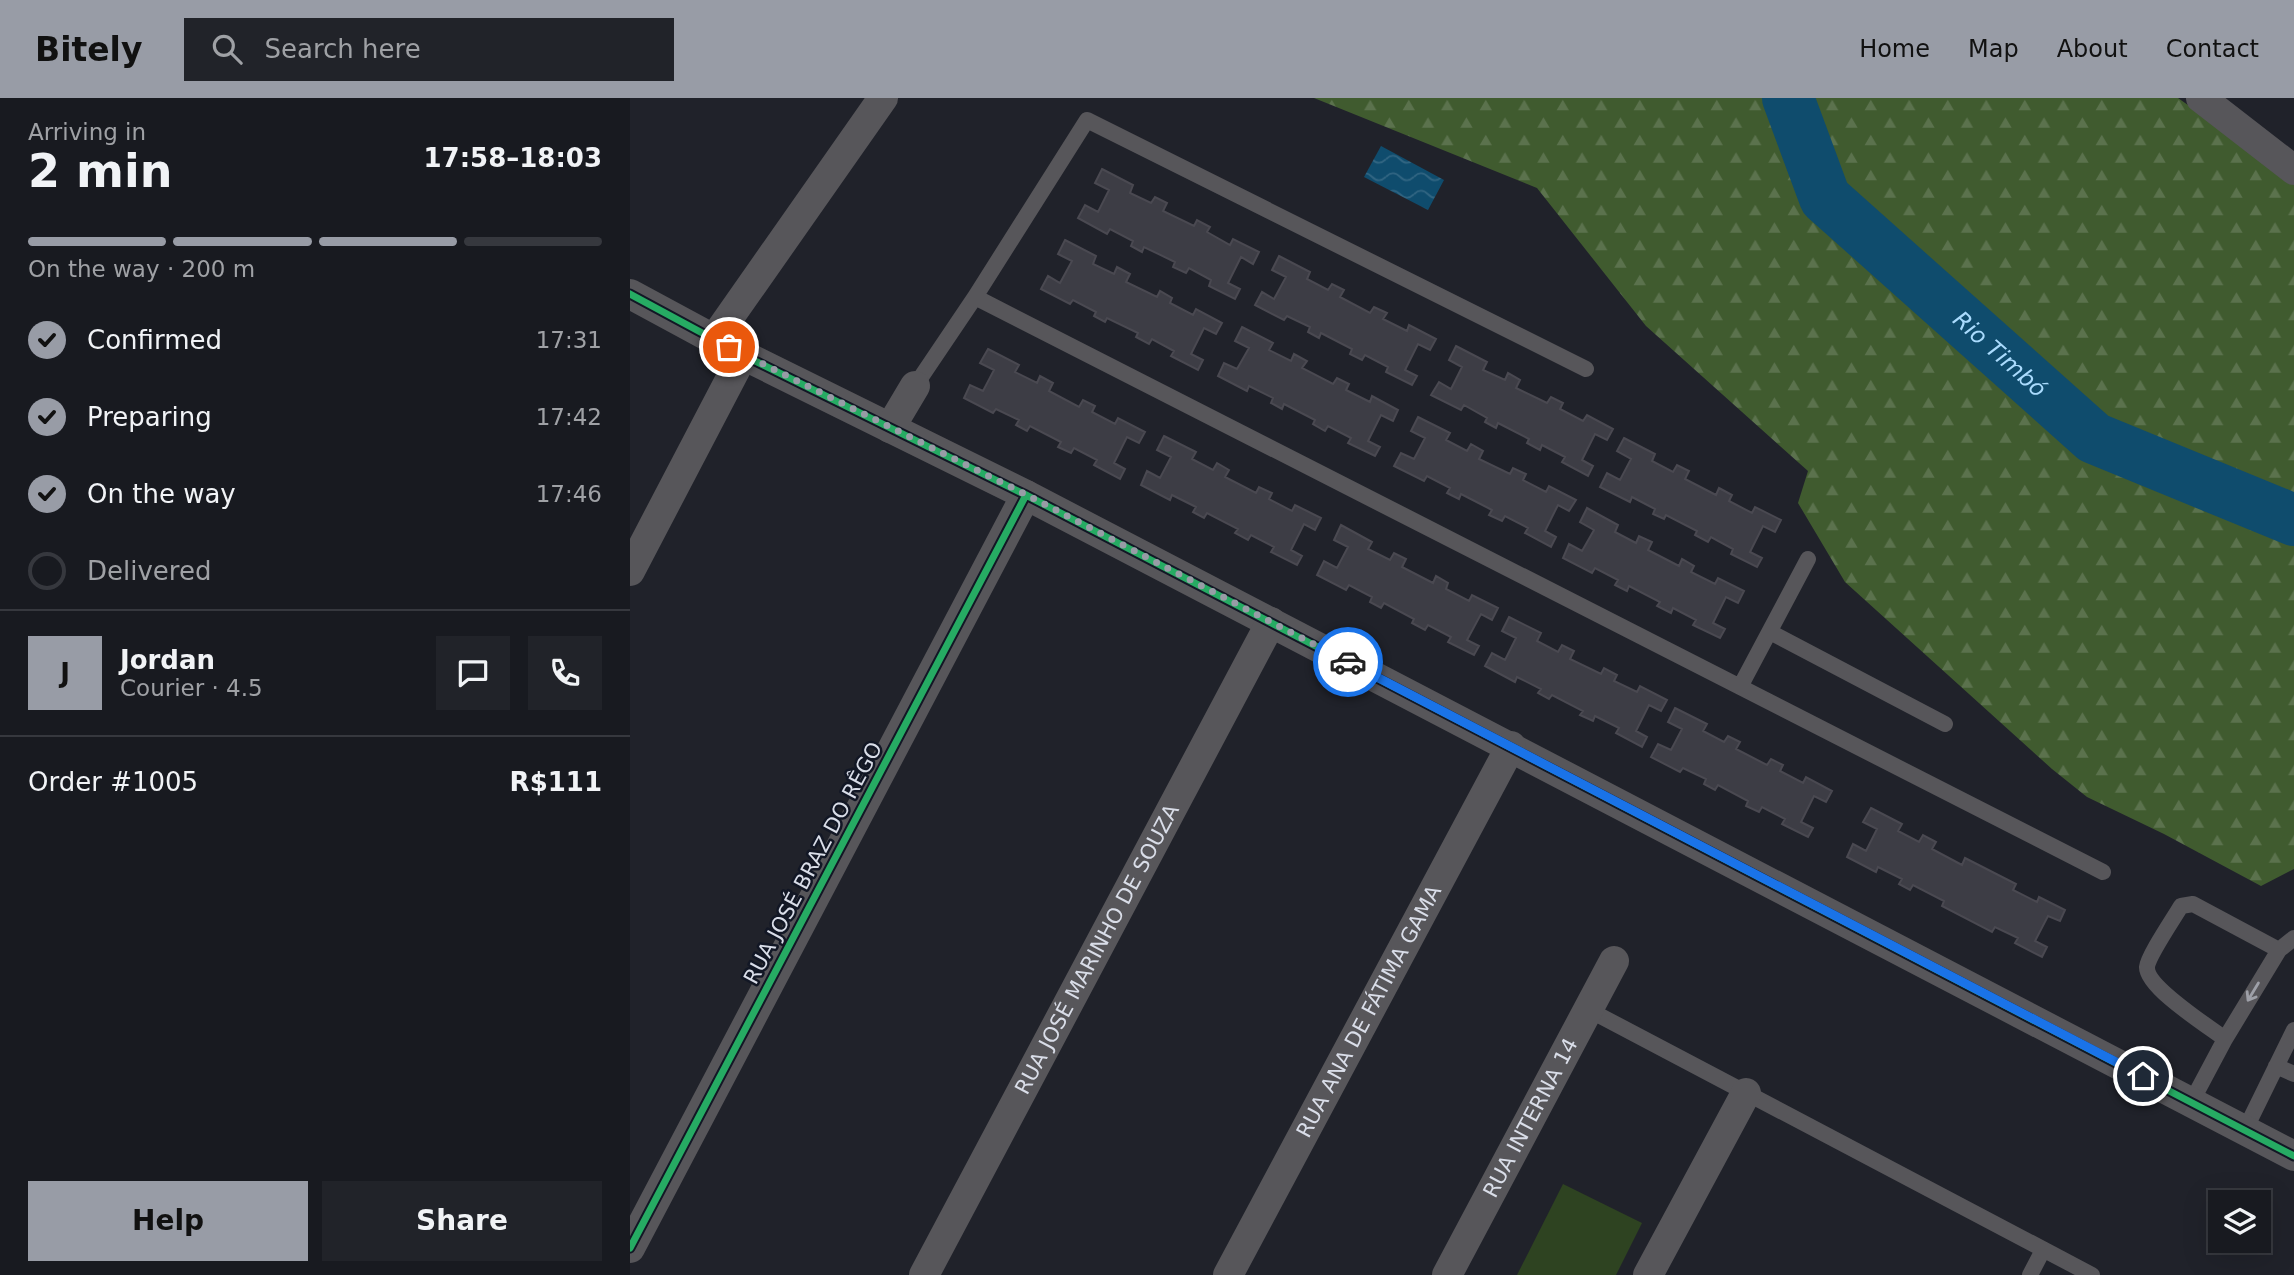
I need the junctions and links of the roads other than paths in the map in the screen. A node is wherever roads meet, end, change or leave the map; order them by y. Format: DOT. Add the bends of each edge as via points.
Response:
graph roads {
  1 [pos="883,98"];
  2 [pos="2201,98"];
  3 [pos="2294,170"];
  4 [pos="630,294"];
  5 [pos="975,298"];
  6 [pos="714,340"];
  7 [pos="743,355"];
  8 [pos="1586,369"];
  9 [pos="915,386"];
  10 [pos="890,428"];
  11 [pos="1027,495"];
  12 [pos="1808,559"];
  13 [pos="630,571"];
  14 [pos="1270,622"];
  15 [pos="1770,632"];
  16 [pos="1740,687"];
  17 [pos="1945,724"];
  18 [pos="1511,746"];
  19 [pos="2103,872"];
  20 [pos="2294,938"];
  21 [pos="2278,950"];
  22 [pos="1614,961"];
  23 [pos="1589,1010"];
  24 [pos="2294,1030"];
  25 [pos="2225,1039"];
  26 [pos="2276,1066"];
  27 [pos="2294,1074"];
  28 [pos="1746,1093"];
  29 [pos="2192,1101"];
  30 [pos="2245,1130"];
  31 [pos="2294,1156"];
  32 [pos="630,1248"];
  33 [pos="2043,1250"];
  34 [pos="924,1275"];
  35 [pos="1228,1275"];
  36 [pos="1447,1275"];
  37 [pos="1648,1275"];
  38 [pos="2029,1275"];
  39 [pos="2092,1275"];
  1 -- 6 [label="street"];
  2 -- 3 [label="street"];
  4 -- 6 [label="street"];
  5 -- 8 [label="lane" via="1087,120"];
  5 -- 9 [label="lane"];
  5 -- 16 [label="lane"];
  6 -- 7 [label="street"];
  7 -- 10 [label="street"];
  7 -- 13 [label="street"];
  9 -- 10 [label="street"];
  10 -- 11 [label="street"];
  11 -- 14 [label="street"];
  11 -- 32 [label="street, RUA JOSÉ BRAZ DO RÊGO"];
  12 -- 15 [label="lane"];
  14 -- 18 [label="street"];
  14 -- 34 [label="street, RUA JOSÉ MARINHO DE SOUZA"];
  15 -- 16 [label="lane"];
  15 -- 17 [label="lane"];
  16 -- 19 [label="lane"];
  18 -- 29 [label="street"];
  18 -- 35 [label="street, RUA ANA DE FÁTIMA GAMA"];
  20 -- 21 [label="lane"];
  21 -- 25 [label="lane, one-way"];
  21 -- 25 [label="lane" via="2193,904 2181,906 2147,965 2149,978"];
  22 -- 23 [label="street, RUA INTERNA 14"];
  23 -- 28 [label="lane"];
  23 -- 36 [label="street, RUA INTERNA 14"];
  24 -- 26 [label="lane"];
  25 -- 29 [label="lane"];
  26 -- 27 [label="lane"];
  26 -- 30 [label="lane"];
  28 -- 33 [label="lane"];
  28 -- 37 [label="street"];
  29 -- 30 [label="street"];
  30 -- 31 [label="street"];
  33 -- 38 [label="lane"];
  33 -- 39 [label="lane"];
}
